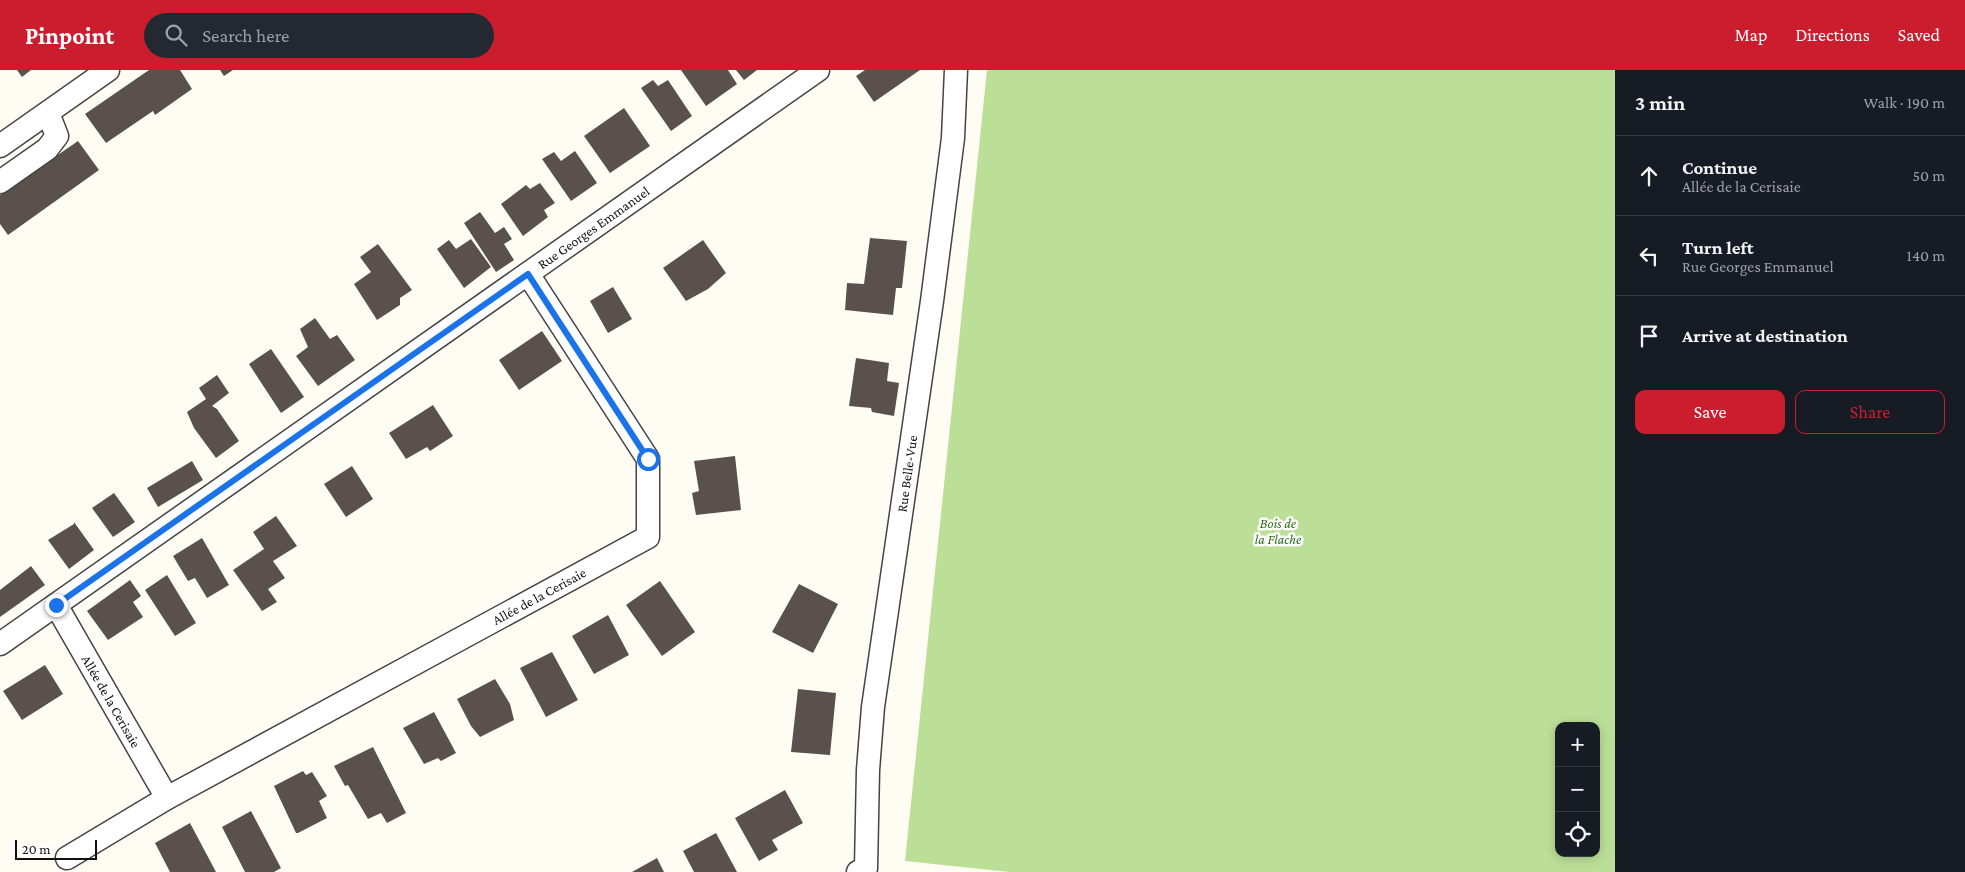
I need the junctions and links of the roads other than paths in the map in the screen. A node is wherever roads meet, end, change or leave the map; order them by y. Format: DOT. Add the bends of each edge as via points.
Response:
graph roads {
  1 [pos="108,70"];
  2 [pos="818,70"];
  3 [pos="956,70"];
  4 [pos="48,113"];
  5 [pos="0,146"];
  6 [pos="0,182"];
  7 [pos="528,274"];
  8 [pos="56,605"];
  9 [pos="0,644"];
  10 [pos="168,798"];
  11 [pos="67,858"];
  12 [pos="858,872"];
  1 -- 4 [label="street"];
  2 -- 7 [label="street, Rue Georges Emmanuel"];
  3 -- 12 [label="street, Rue Belle-Vue" via="953,138 932,301 873,707 866,868"];
  4 -- 5 [label="street"];
  4 -- 6 [label="street" via="56,136 47,149"];
  7 -- 8 [label="street, Rue Georges Emmanuel"];
  7 -- 10 [label="street, Allée de la Cerisaie" via="648,459 648,537"];
  8 -- 9 [label="street, Rue Georges Emmanuel"];
  8 -- 10 [label="street, Allée de la Cerisaie"];
  10 -- 11 [label="street, Allée de la Cerisaie"];
}
